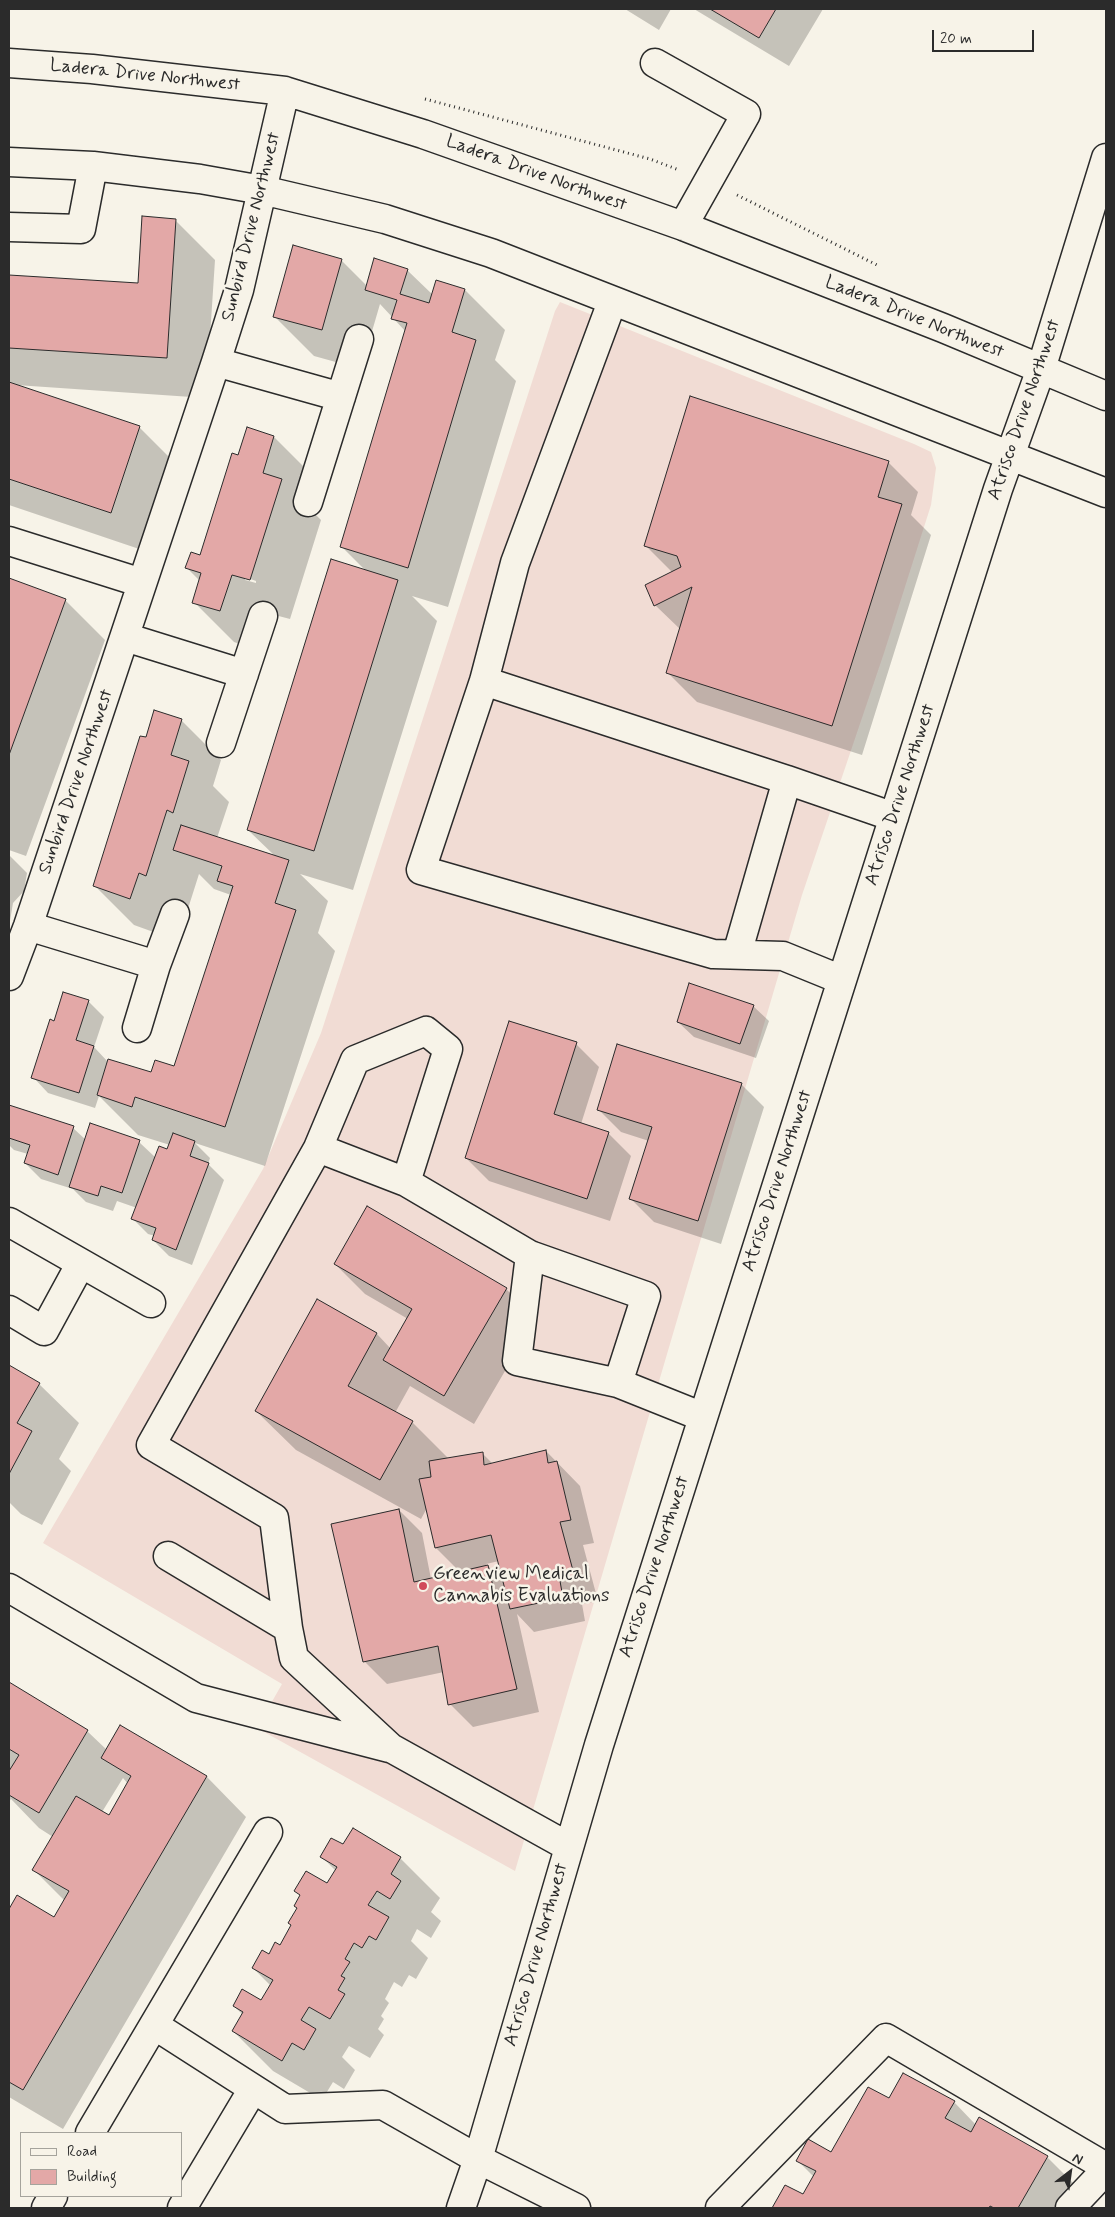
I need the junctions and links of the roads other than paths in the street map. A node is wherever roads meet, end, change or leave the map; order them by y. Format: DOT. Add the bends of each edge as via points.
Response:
graph roads {
  1 [pos="9,63"];
  2 [pos="655,63"];
  3 [pos="285,91"];
  4 [pos="1106,158"];
  5 [pos="9,162"];
  6 [pos="93,166"];
  7 [pos="262,190"];
  8 [pos="683,226"];
  9 [pos="9,228"];
  10 [pos="612,302"];
  11 [pos="359,339"];
  12 [pos="216,362"];
  13 [pos="1040,369"];
  14 [pos="1106,396"];
  15 [pos="341,397"];
  16 [pos="1009,455"];
  17 [pos="1106,492"];
  18 [pos="308,502"];
  19 [pos="9,541"];
  20 [pos="142,583"];
  21 [pos="263,616"];
  22 [pos="125,637"];
  23 [pos="244,674"];
  24 [pos="484,681"];
  25 [pos="221,743"];
  26 [pos="787,780"];
  27 [pos="894,817"];
  28 [pos="175,914"];
  29 [pos="28,926"];
  30 [pos="737,954"];
  31 [pos="156,965"];
  32 [pos="9,976"];
  33 [pos="842,980"];
  34 [pos="138,1028"];
  35 [pos="318,1148"];
  36 [pos="406,1182"];
  37 [pos="9,1222"];
  38 [pos="530,1255"];
  39 [pos="81,1263"];
  40 [pos="151,1303"];
  41 [pos="9,1310"];
  42 [pos="618,1383"];
  43 [pos="703,1416"];
  44 [pos="168,1556"];
  45 [pos="9,1588"];
  46 [pos="288,1628"];
  47 [pos="391,1748"];
  48 [pos="268,1832"];
  49 [pos="569,1847"];
  50 [pos="154,2025"];
  51 [pos="253,2088"];
  52 [pos="91,2132"];
  53 [pos="478,2159"];
  54 [pos="1106,2169"];
  55 [pos="52,2197"];
  56 [pos="46,2208"];
  57 [pos="182,2208"];
  58 [pos="461,2208"];
  59 [pos="576,2208"];
  60 [pos="720,2208"];
  61 [pos="1070,2208"];
  1 -- 3 [label="street, Ladera Drive Northwest" via="92,68"];
  2 -- 8 [label="street" via="746,114"];
  3 -- 7 [label="street, Sunbird Drive Northwest"];
  3 -- 8 [label="street, Ladera Drive Northwest" via="423,134"];
  4 -- 13 [label="street, Atrisco Drive Northwest"];
  5 -- 6 [label="street"];
  6 -- 7 [label="street"];
  6 -- 9 [label="street" via="81,230"];
  7 -- 10 [label="street" via="385,219 490,253"];
  7 -- 12 [label="street, Sunbird Drive Northwest" via="238,290"];
  8 -- 13 [label="street, Ladera Drive Northwest"];
  10 -- 16 [label="street"];
  10 -- 24 [label="street" via="515,563"];
  11 -- 15 [label="street"];
  12 -- 15 [label="street"];
  12 -- 20 [label="street, Sunbird Drive Northwest"];
  13 -- 14 [label="street, Ladera Drive Northwest"];
  13 -- 16 [label="street, Atrisco Drive Northwest"];
  15 -- 18 [label="street"];
  16 -- 17 [label="street"];
  16 -- 27 [label="street, Atrisco Drive Northwest"];
  19 -- 20 [label="street"];
  20 -- 22 [label="street, Sunbird Drive Northwest"];
  21 -- 23 [label="street"];
  22 -- 23 [label="street"];
  22 -- 29 [label="street, Sunbird Drive Northwest"];
  23 -- 25 [label="street"];
  24 -- 26 [label="street"];
  24 -- 30 [label="street" via="420,870 713,954"];
  26 -- 27 [label="street"];
  26 -- 30 [label="street"];
  27 -- 33 [label="street, Atrisco Drive Northwest"];
  28 -- 31 [label="street"];
  29 -- 31 [label="street"];
  29 -- 32 [label="street, Sunbird Drive Northwest"];
  30 -- 33 [label="street" via="783,956"];
  31 -- 34 [label="street"];
  33 -- 43 [label="street, Atrisco Drive Northwest"];
  35 -- 36 [label="street"];
  35 -- 36 [label="street" via="355,1060 426,1031 448,1049"];
  35 -- 46 [label="street" via="151,1445 274,1518"];
  36 -- 38 [label="street"];
  37 -- 39 [label="street"];
  38 -- 42 [label="street" via="517,1361"];
  38 -- 42 [label="street" via="646,1296"];
  39 -- 40 [label="street"];
  39 -- 41 [label="street" via="44,1331"];
  42 -- 43 [label="street"];
  43 -- 49 [label="street, Atrisco Drive Northwest"];
  44 -- 46 [label="street"];
  45 -- 47 [label="street" via="196,1698"];
  46 -- 47 [label="street" via="294,1658"];
  47 -- 49 [label="street"];
  48 -- 50 [label="street"];
  49 -- 53 [label="street, Atrisco Drive Northwest"];
  50 -- 51 [label="street"];
  50 -- 52 [label="street"];
  51 -- 53 [label="street" via="285,2109 383,2105"];
  51 -- 57 [label="street"];
  53 -- 58 [label="street, Atrisco Drive Northwest"];
  53 -- 59 [label="street"];
  54 -- 60 [label="street" via="886,2038"];
  54 -- 61 [label="street"];
  55 -- 56 [label="street"];
}
